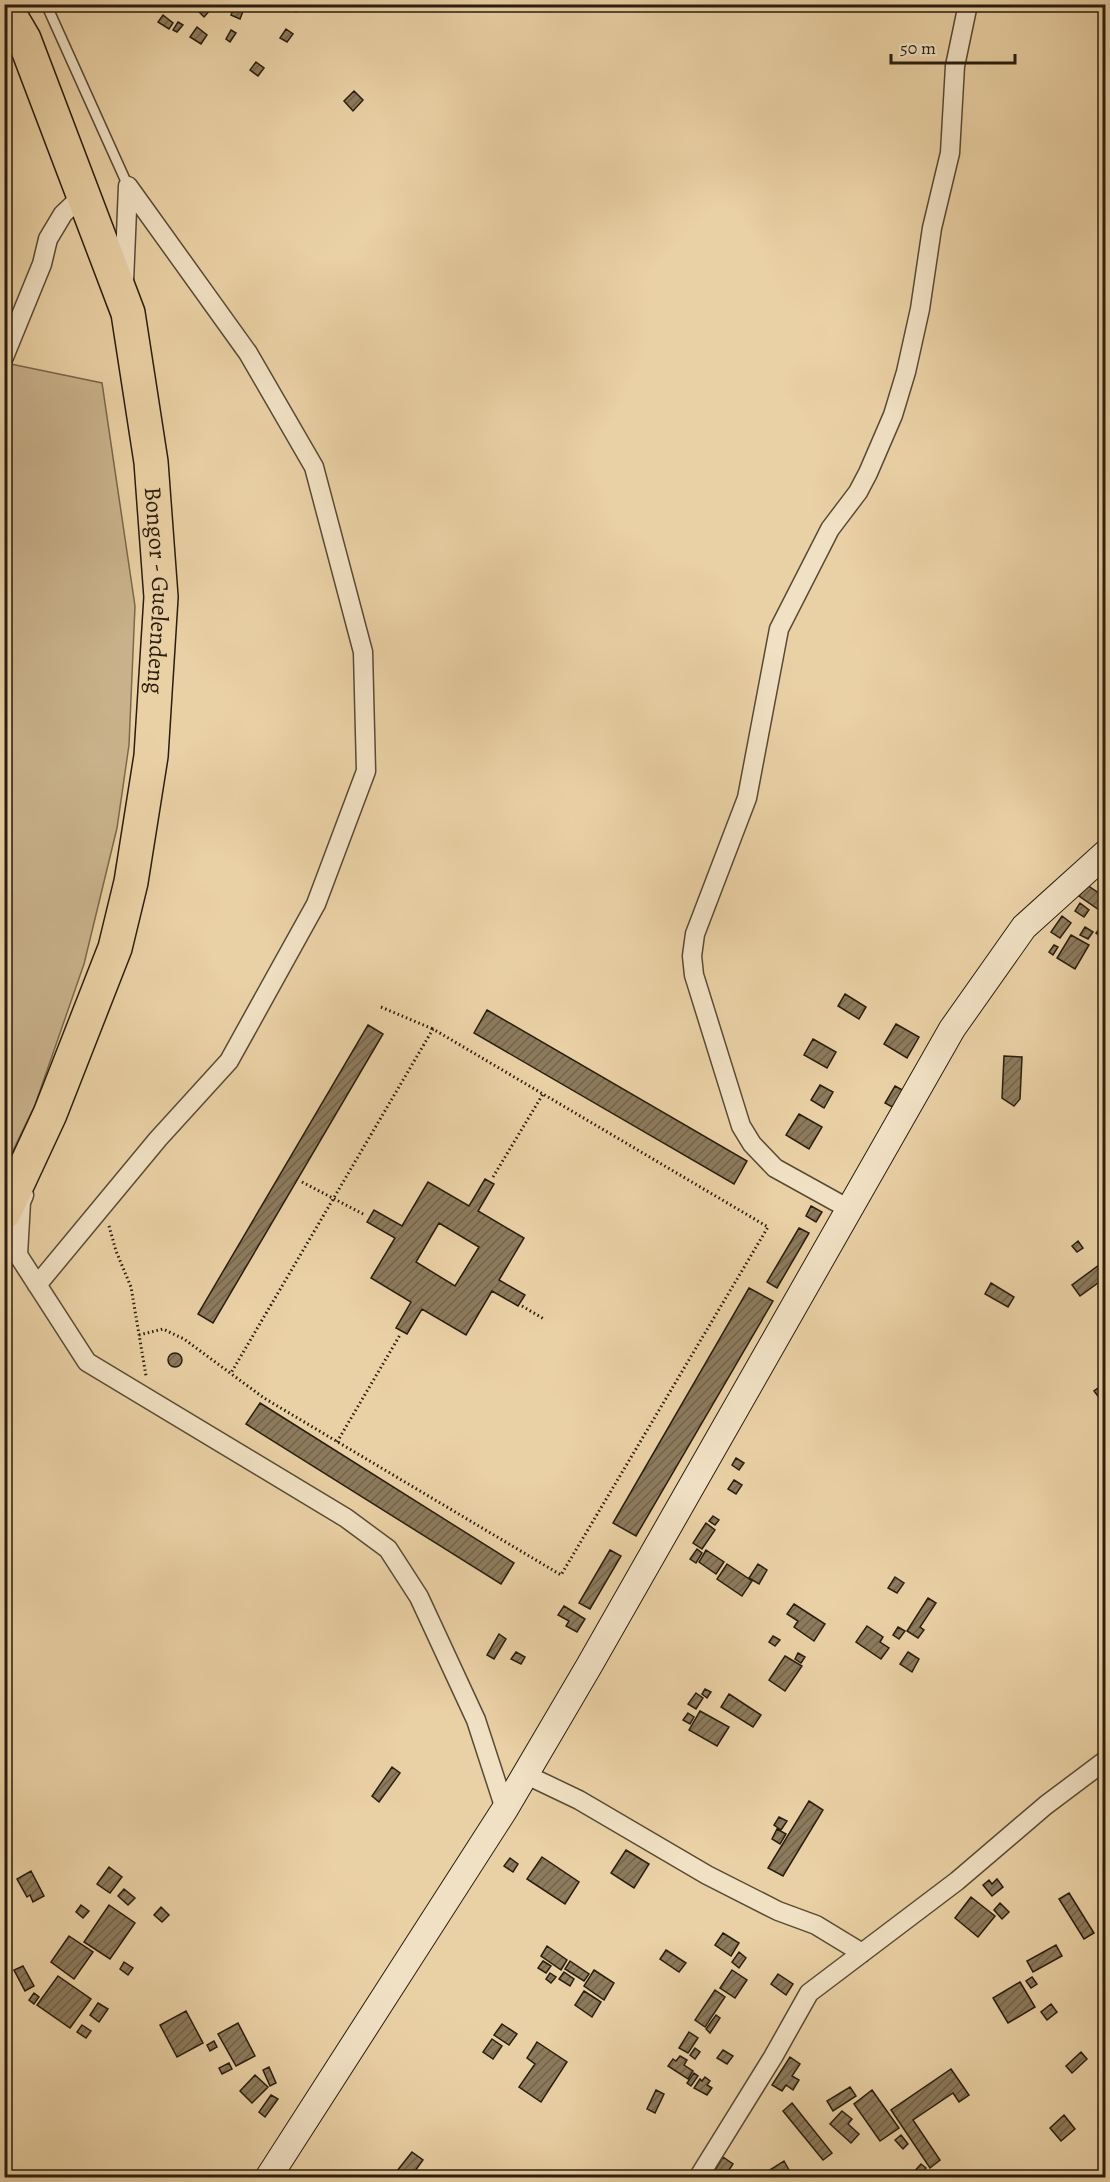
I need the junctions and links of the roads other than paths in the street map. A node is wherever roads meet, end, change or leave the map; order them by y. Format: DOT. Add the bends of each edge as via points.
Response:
graph roads {
  1 [pos="46,4"];
  2 [pos="968,4"];
  3 [pos="4,5"];
  4 [pos="128,186"];
  5 [pos="83,195"];
  6 [pos="123,300"];
  7 [pos="4,357"];
  8 [pos="1106,852"];
  9 [pos="50,1114"];
  10 [pos="849,1209"];
  11 [pos="4,1213"];
  12 [pos="37,1285"];
  13 [pos="1106,1760"];
  14 [pos="526,1771"];
  15 [pos="505,1809"];
  16 [pos="862,1953"];
  17 [pos="268,2178"];
  18 [pos="698,2178"];
  1 -- 4 [label="lane"];
  2 -- 10 [label="street" via="956,66 949,158 906,372 893,415 868,472 830,529 779,629 747,798 695,934 692,956 697,988 741,1126 752,1144 775,1168"];
  3 -- 5 [label="highway, Bongor - Guelendeng" via="24,39"];
  4 -- 6 [label="street"];
  4 -- 12 [label="street" via="248,353 314,467 363,652 366,771 316,904 230,1061 158,1139"];
  5 -- 6 [label="highway, Bongor - Guelendeng"];
  5 -- 7 [label="street" via="63,214 48,239 42,264"];
  6 -- 9 [label="highway, Bongor - Guelendeng" via="151,462 161,589 154,729 131,882 115,948"];
  8 -- 10 [label="street" via="1024,927 952,1029"];
  9 -- 11 [label="highway, Bongor - Guelendeng"];
  9 -- 12 [label="street" via="21,1202 18,1255"];
  10 -- 14 [label="street"];
  12 -- 15 [label="street" via="87,1362 346,1518 388,1549 419,1597 476,1720"];
  13 -- 16 [label="street"];
  14 -- 15 [label="street"];
  14 -- 16 [label="street" via="707,1875 778,1911 816,1925"];
  15 -- 17 [label="street"];
  16 -- 18 [label="street" via="809,1993"];
}
